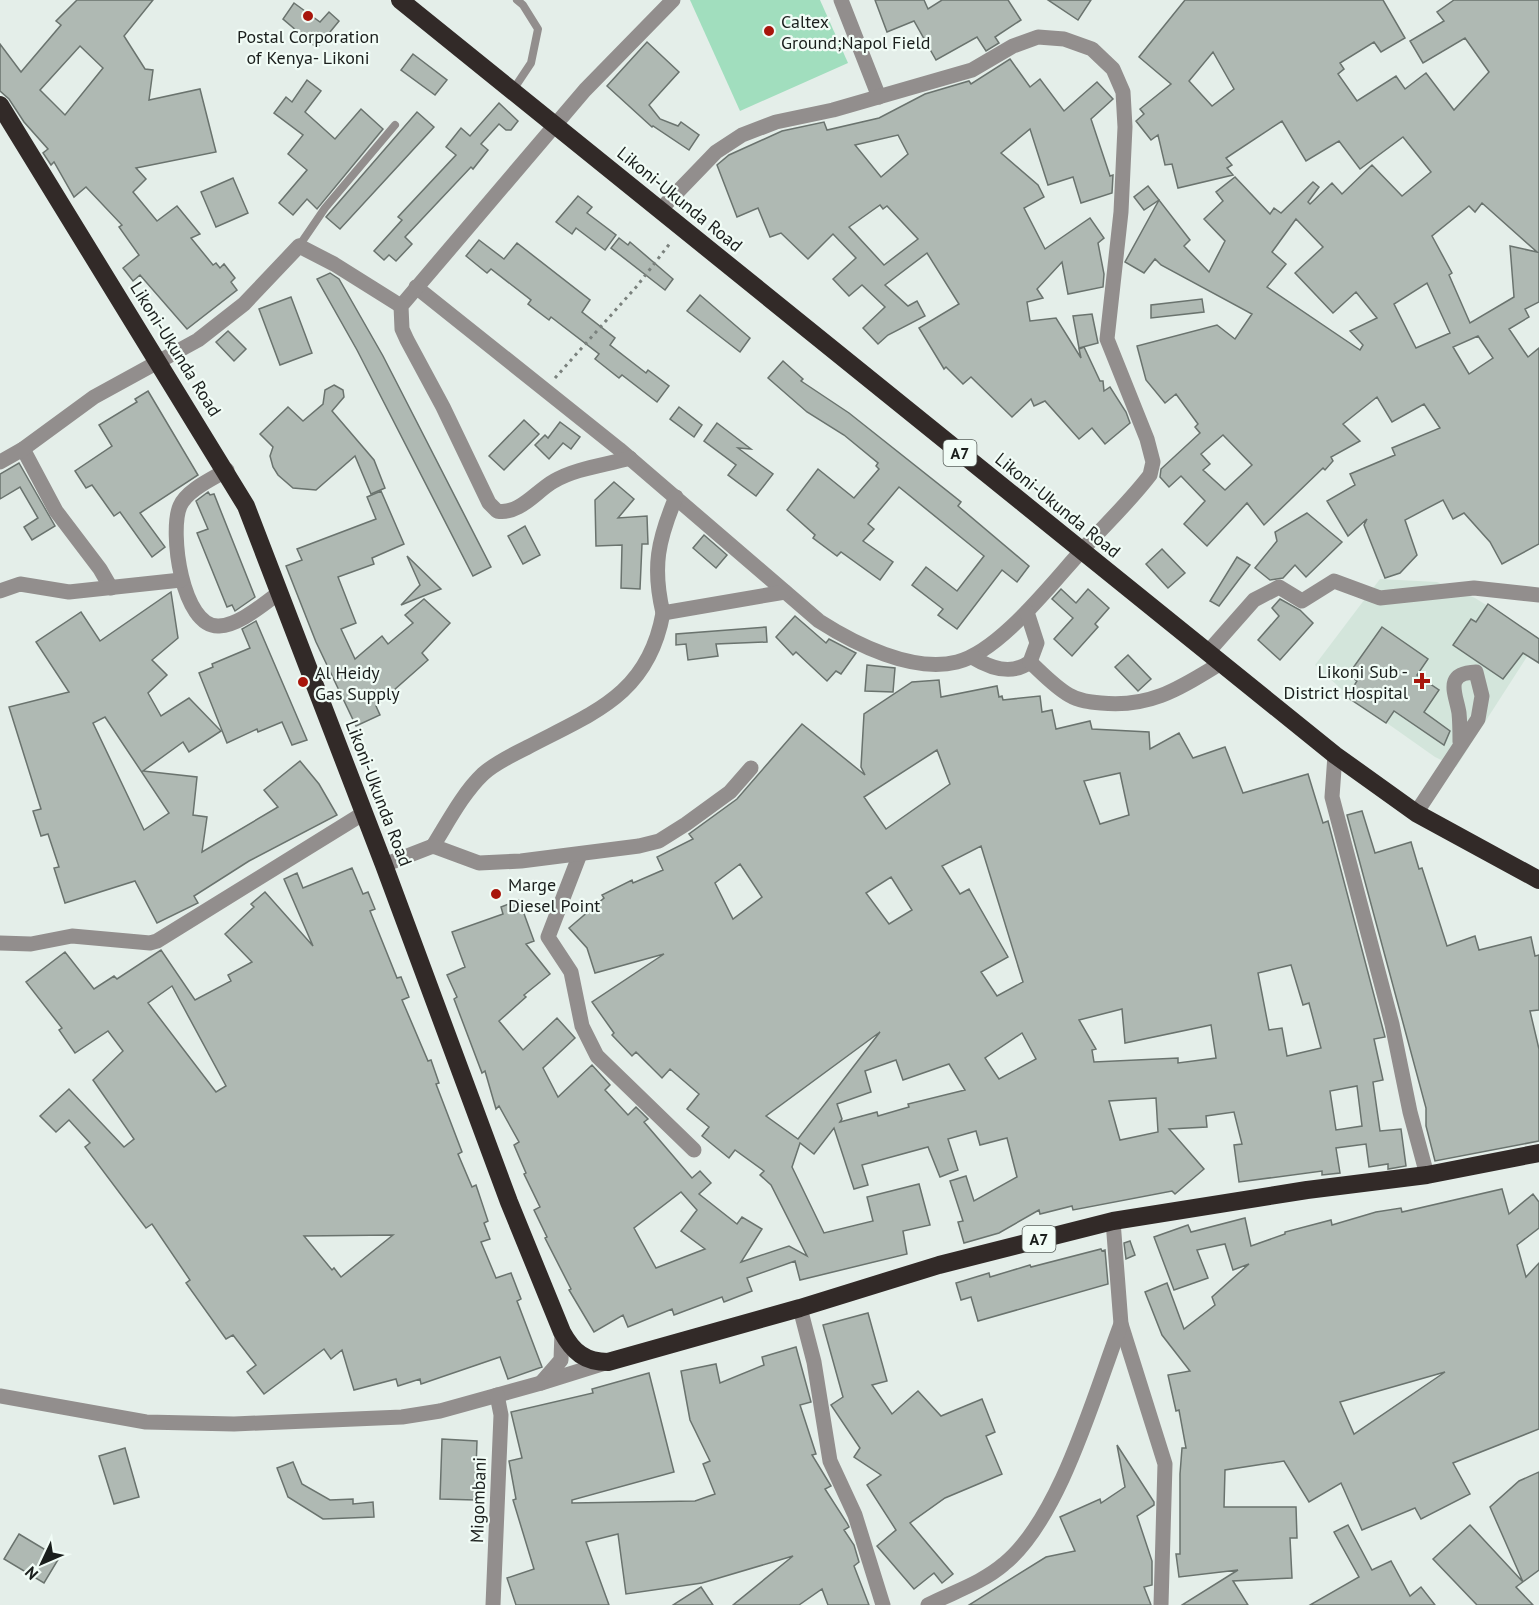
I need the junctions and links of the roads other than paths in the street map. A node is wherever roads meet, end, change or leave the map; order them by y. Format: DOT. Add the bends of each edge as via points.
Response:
graph roads {
  1 [pos="400,0"];
  2 [pos="517,0"];
  3 [pos="673,0"];
  4 [pos="842,0"];
  5 [pos="513,90"];
  6 [pos="879,97"];
  7 [pos="0,105"];
  8 [pos="556,124"];
  9 [pos="395,125"];
  10 [pos="660,210"];
  11 [pos="299,246"];
  12 [pos="417,287"];
  13 [pos="401,306"];
  14 [pos="159,361"];
  15 [pos="23,449"];
  16 [pos="630,458"];
  17 [pos="0,462"];
  18 [pos="227,470"];
  19 [pos="676,497"];
  20 [pos="1081,551"];
  21 [pos="181,580"];
  22 [pos="111,588"];
  23 [pos="0,591"];
  24 [pos="785,592"];
  25 [pos="279,593"];
  26 [pos="1539,595"];
  27 [pos="1027,612"];
  28 [pos="663,613"];
  29 [pos="972,657"];
  30 [pos="1215,657"];
  31 [pos="1030,662"];
  32 [pos="1460,742"];
  33 [pos="1335,755"];
  34 [pos="751,768"];
  35 [pos="364,813"];
  36 [pos="1416,813"];
  37 [pos="433,846"];
  38 [pos="580,854"];
  39 [pos="384,865"];
  40 [pos="1539,880"];
  41 [pos="0,943"];
  42 [pos="694,1150"];
  43 [pos="1539,1153"];
  44 [pos="1427,1175"];
  45 [pos="1113,1221"];
  46 [pos="800,1308"];
  47 [pos="1121,1324"];
  48 [pos="562,1332"];
  49 [pos="608,1362"];
  50 [pos="541,1383"];
  51 [pos="497,1395"];
  52 [pos="0,1396"];
  53 [pos="493,1605"];
  54 [pos="883,1605"];
  55 [pos="928,1605"];
  56 [pos="1161,1605"];
  1 -- 5 [label="highway, Likoni-Ukunda Road / A7"];
  2 -- 5 [label="lane" via="538,29 531,63"];
  3 -- 8 [label="street"];
  4 -- 6 [label="street"];
  5 -- 8 [label="highway, Likoni-Ukunda Road / A7"];
  6 -- 10 [label="street" via="742,135 698,168"];
  6 -- 20 [label="street" via="972,70 1013,46 1038,37 1064,39 1092,49 1103,56 1120,79 1125,127 1107,339 1147,439 1154,468"];
  7 -- 14 [label="highway, Likoni-Ukunda Road / A7"];
  8 -- 10 [label="highway, Likoni-Ukunda Road / A7"];
  8 -- 12 [label="street"];
  9 -- 11 [label="lane" via="325,208"];
  10 -- 20 [label="highway, Likoni-Ukunda Road / A7"];
  11 -- 13 [label="street"];
  11 -- 14 [label="street" via="244,304 198,340"];
  12 -- 13 [label="street"];
  12 -- 16 [label="street"];
  13 -- 16 [label="street" via="402,329 407,340 489,503 497,511 512,510 560,478"];
  14 -- 15 [label="street" via="94,397"];
  14 -- 18 [label="highway, Likoni-Ukunda Road / A7"];
  15 -- 17 [label="street"];
  15 -- 22 [label="street" via="56,511"];
  16 -- 19 [label="street"];
  18 -- 21 [label="street" via="196,489 180,506 176,528"];
  18 -- 25 [label="highway, Likoni-Ukunda Road / A7" via="246,506"];
  19 -- 24 [label="street"];
  19 -- 28 [label="street" via="658,549 658,594"];
  20 -- 27 [label="street"];
  20 -- 30 [label="highway, Likoni-Ukunda Road / A7"];
  21 -- 22 [label="street"];
  21 -- 25 [label="street" via="199,615 214,626 235,621"];
  22 -- 23 [label="street" via="69,592 20,584"];
  24 -- 28 [label="street"];
  24 -- 29 [label="street" via="819,621 872,651 946,664"];
  25 -- 35 [label="highway, Likoni-Ukunda Road / A7"];
  26 -- 30 [label="street" via="1474,588 1380,598 1334,581 1302,601 1279,587 1254,600"];
  27 -- 29 [label="street"];
  27 -- 31 [label="street" via="1037,643"];
  28 -- 37 [label="street" via="658,639 621,694 599,711 484,773"];
  29 -- 31 [label="street" via="1001,670 1014,670"];
  30 -- 31 [label="street" via="1175,691 1127,704 1086,701 1070,695"];
  30 -- 33 [label="highway, Likoni-Ukunda Road / A7"];
  32 -- 36 [label="street"];
  33 -- 36 [label="highway, Likoni-Ukunda Road / A7"];
  33 -- 44 [label="street" via="1332,797"];
  34 -- 38 [label="street" via="730,792 659,841"];
  35 -- 39 [label="highway, Likoni-Ukunda Road / A7"];
  35 -- 41 [label="street" via="157,941 72,936 31,944"];
  36 -- 40 [label="highway, Likoni-Ukunda Road / A7"];
  37 -- 38 [label="street" via="479,863"];
  37 -- 39 [label="street"];
  38 -- 42 [label="street" via="548,937 571,972 587,1039 614,1075"];
  39 -- 48 [label="highway, Likoni-Ukunda Road / A7" via="509,1202"];
  43 -- 44 [label="highway, A7"];
  44 -- 45 [label="highway, A7"];
  45 -- 46 [label="highway, A7" via="939,1265"];
  45 -- 47 [label="street"];
  46 -- 49 [label="highway, A7"];
  46 -- 54 [label="street" via="814,1362 830,1461 855,1515"];
  47 -- 55 [label="street" via="1062,1478 1033,1531 1003,1565"];
  47 -- 56 [label="street" via="1165,1464"];
  48 -- 49 [label="highway, A7" via="575,1352 585,1359"];
  48 -- 50 [label="street" via="561,1360"];
  49 -- 50 [label="street"];
  50 -- 51 [label="street"];
  51 -- 52 [label="street" via="402,1417 234,1424 146,1422"];
  51 -- 53 [label="street, Migombani" via="501,1415"];
}
